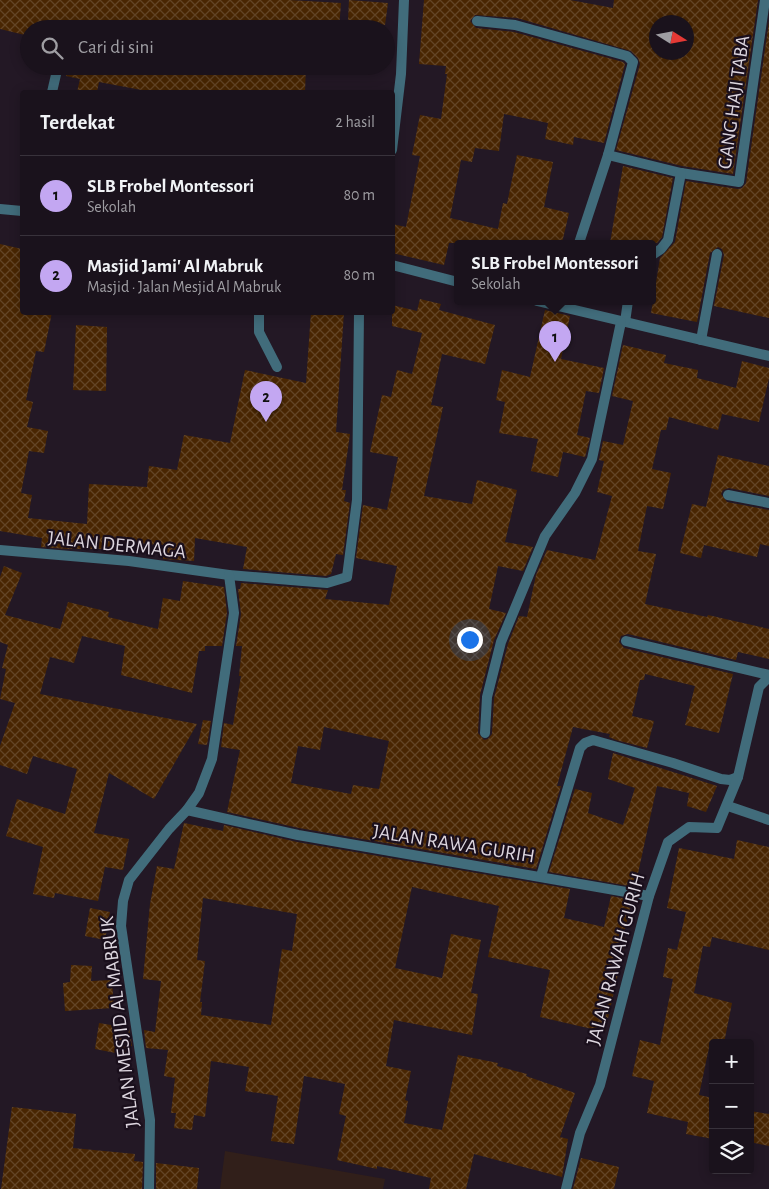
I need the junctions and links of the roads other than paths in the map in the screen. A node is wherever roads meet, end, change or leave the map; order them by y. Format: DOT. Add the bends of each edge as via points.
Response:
graph roads {
  1 [pos="404,0"];
  2 [pos="765,0"];
  3 [pos="477,21"];
  4 [pos="56,75"];
  5 [pos="52,90"];
  6 [pos="395,125"];
  7 [pos="608,155"];
  8 [pos="681,173"];
  9 [pos="0,209"];
  10 [pos="20,209"];
  11 [pos="580,240"];
  12 [pos="656,252"];
  13 [pos="717,254"];
  14 [pos="395,266"];
  15 [pos="454,281"];
  16 [pos="567,305"];
  17 [pos="627,305"];
  18 [pos="259,315"];
  19 [pos="359,315"];
  20 [pos="623,322"];
  21 [pos="701,340"];
  22 [pos="769,356"];
  23 [pos="277,367"];
  24 [pos="728,495"];
  25 [pos="769,503"];
  26 [pos="1,551"];
  27 [pos="230,575"];
  28 [pos="626,641"];
  29 [pos="769,676"];
  30 [pos="485,733"];
  31 [pos="738,777"];
  32 [pos="728,806"];
  33 [pos="187,810"];
  34 [pos="769,820"];
  35 [pos="541,876"];
  36 [pos="648,896"];
  37 [pos="149,1189"];
  38 [pos="566,1189"];
  1 -- 6 [label="street"];
  2 -- 8 [label="street, GANG HAJI TABA" via="740,180 736,183"];
  3 -- 7 [label="street" via="515,25 631,58 633,62"];
  4 -- 5 [label="street"];
  7 -- 8 [label="street, GANG HAJI TABA"];
  7 -- 11 [label="street"];
  8 -- 12 [label="street" via="668,240"];
  9 -- 10 [label="street"];
  13 -- 21 [label="street"];
  14 -- 15 [label="street"];
  16 -- 20 [label="street"];
  17 -- 20 [label="street"];
  18 -- 23 [label="street" via="260,332"];
  19 -- 27 [label="street" via="356,500 347,577 327,583"];
  20 -- 21 [label="street"];
  20 -- 30 [label="street" via="592,459 575,493 545,536 501,642 487,697"];
  21 -- 22 [label="street"];
  24 -- 25 [label="street"];
  26 -- 27 [label="street, JALAN DERMAGA" via="129,561"];
  27 -- 33 [label="street, JALAN MESJID AL MABRUK" via="234,613 214,750 199,793"];
  28 -- 29 [label="street"];
  29 -- 31 [label="street, JALAN RAWAH GURIH" via="759,687"];
  31 -- 32 [label="street, JALAN RAWAH GURIH"];
  31 -- 35 [label="street, JALAN RAWA GURIH" via="721,779 593,740 585,743 580,748"];
  32 -- 34 [label="street"];
  32 -- 36 [label="street, JALAN RAWAH GURIH" via="717,828 689,827 668,842"];
  33 -- 35 [label="street, JALAN RAWA GURIH" via="298,836"];
  33 -- 37 [label="street, JALAN MESJID AL MABRUK" via="129,880 123,901 121,926 150,1120"];
  35 -- 36 [label="street"];
  36 -- 38 [label="street, JALAN RAWAH GURIH" via="600,1085 580,1133"];
}
